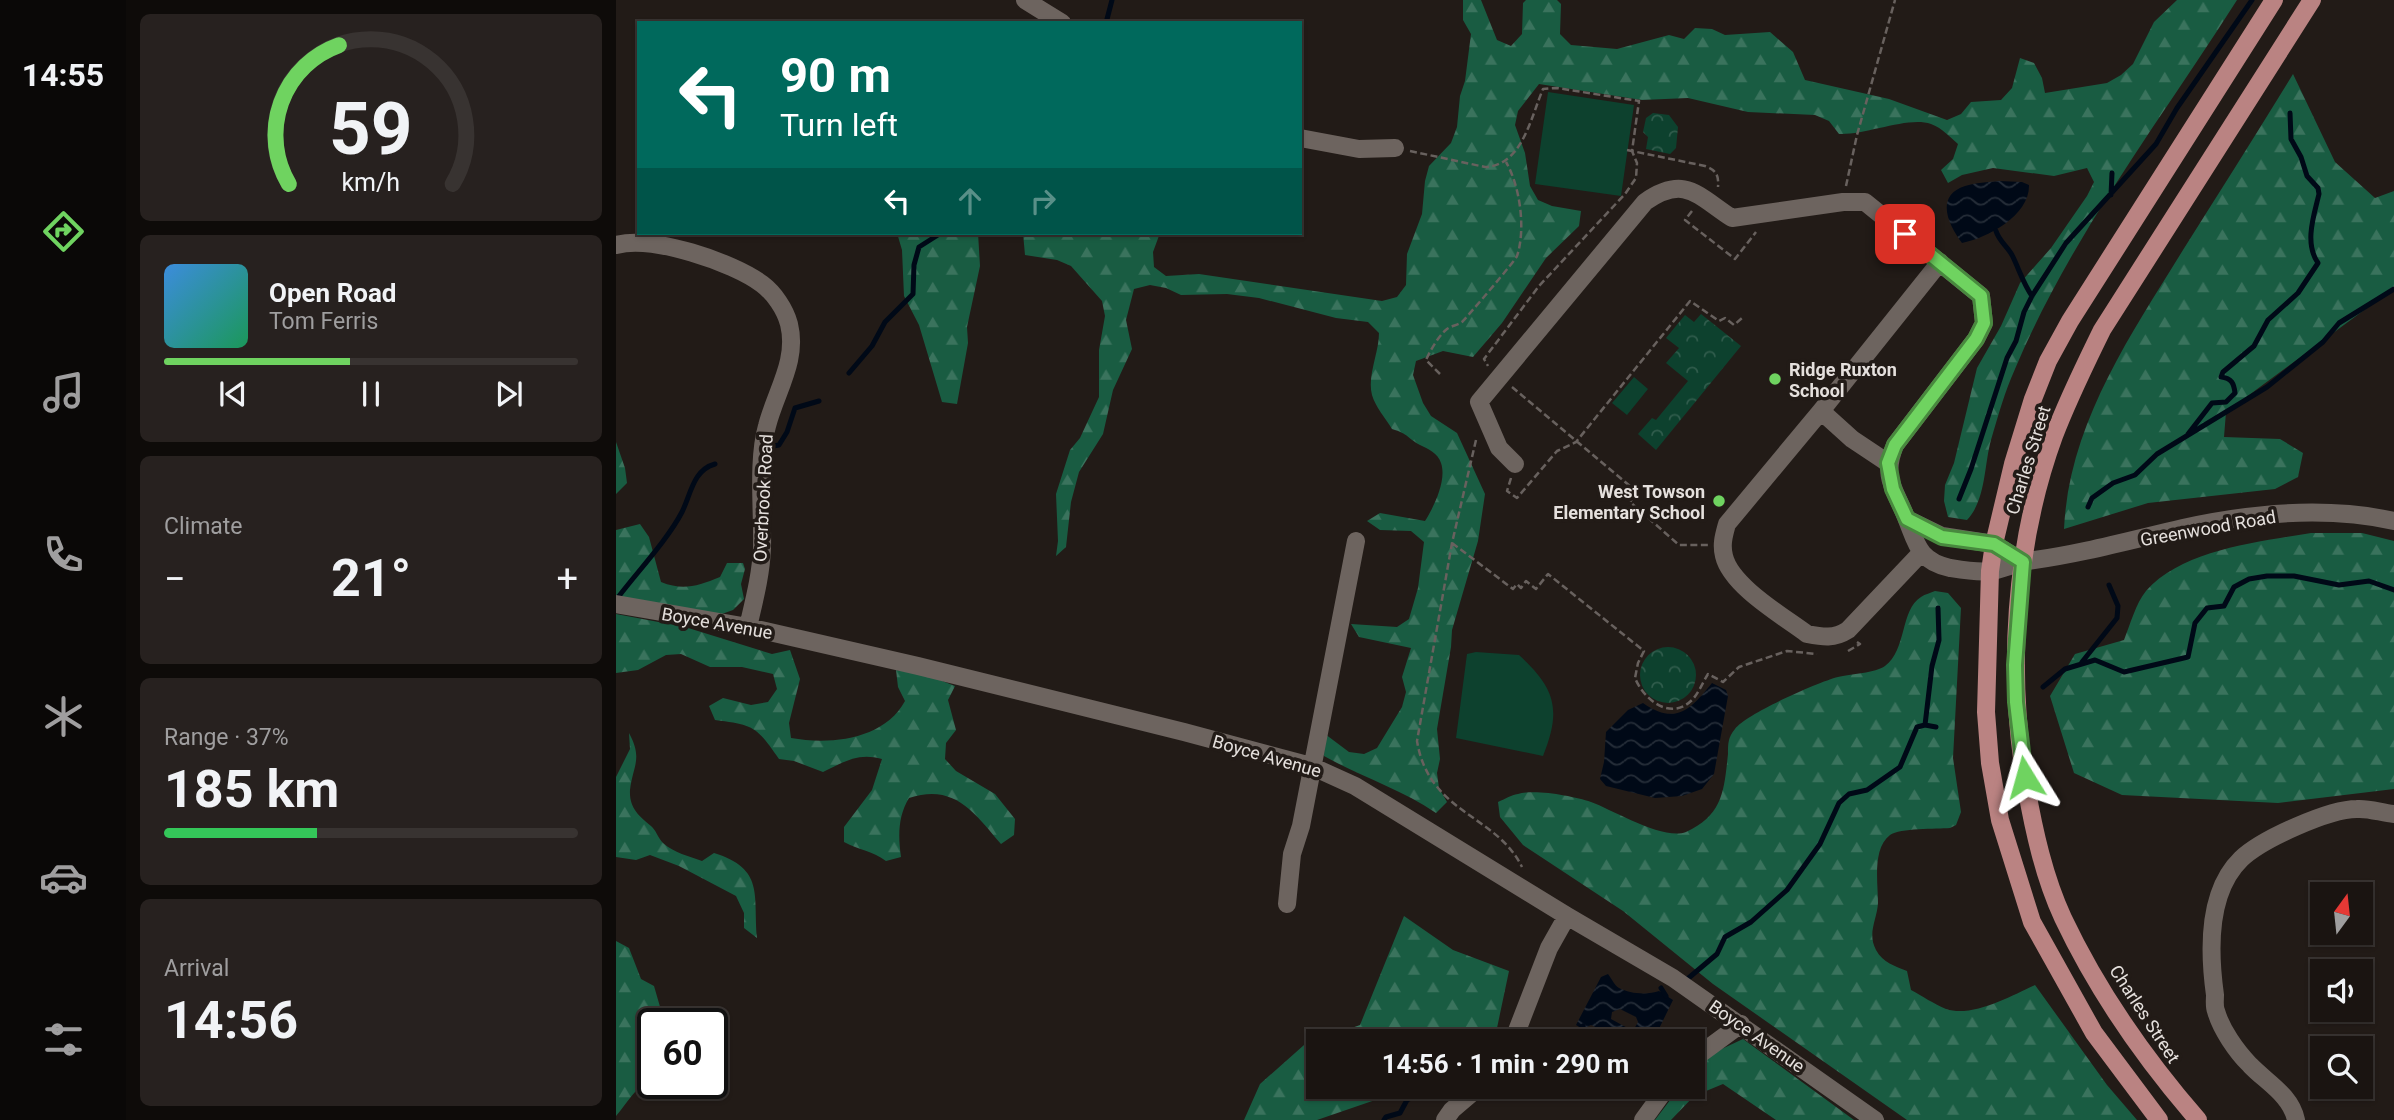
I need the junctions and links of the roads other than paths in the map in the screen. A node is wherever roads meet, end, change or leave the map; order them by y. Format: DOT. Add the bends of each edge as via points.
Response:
graph roads {
  1 [pos="1025,0"];
  2 [pos="2274,0"];
  3 [pos="2312,0"];
  4 [pos="1059,21"];
  5 [pos="1307,139"];
  6 [pos="1395,148"];
  7 [pos="616,245"];
  8 [pos="1940,262"];
  9 [pos="1821,411"];
  10 [pos="1888,463"];
  11 [pos="1515,464"];
  12 [pos="1907,519"];
  13 [pos="2394,521"];
  14 [pos="1356,541"];
  15 [pos="1994,544"];
  16 [pos="1921,553"];
  17 [pos="2023,562"];
  18 [pos="1990,571"];
  19 [pos="616,604"];
  20 [pos="748,627"];
  21 [pos="1311,766"];
  22 [pos="2394,814"];
  23 [pos="1287,904"];
  24 [pos="1567,916"];
  25 [pos="1741,1024"];
  26 [pos="1518,1029"];
  27 [pos="1705,1050"];
  28 [pos="1465,1099"];
  29 [pos="1658,1099"];
  30 [pos="1445,1120"];
  31 [pos="1643,1120"];
  32 [pos="1875,1120"];
  33 [pos="2158,1120"];
  34 [pos="2198,1120"];
  35 [pos="2297,1120"];
  1 -- 4 [label="street"];
  2 -- 15 [label="main road, Charles Street" via="2056,346 2024,428"];
  3 -- 17 [label="main road, Charles Street" via="2096,341 2053,439"];
  5 -- 6 [label="street" via="1359,149"];
  7 -- 20 [label="street, Overbrook Road" via="650,242 745,273 775,296 788,321 791,352 787,374 765,430 762,548"];
  8 -- 9 [label="street"];
  8 -- 10 [label="street" via="1981,296 1984,323 1895,445"];
  8 -- 11 [label="street" via="1864,202 1732,218 1694,191 1677,188 1658,193 1645,202 1479,402 1499,449"];
  9 -- 10 [label="street"];
  9 -- 16 [label="street" via="1727,524 1722,540 1730,571 1807,634 1836,638"];
  10 -- 12 [label="street" via="1893,489"];
  12 -- 15 [label="street" via="1942,537"];
  12 -- 16 [label="street"];
  13 -- 17 [label="street, Greenwood Road" via="2342,513 2270,515 2186,527"];
  14 -- 21 [label="street"];
  15 -- 17 [label="street"];
  15 -- 18 [label="main road, Charles Street"];
  16 -- 18 [label="street, Greenwood Road" via="1949,568"];
  17 -- 18 [label="street, Greenwood Road"];
  17 -- 34 [label="main road, Charles Street" via="2016,702 2023,769 2044,866 2062,916 2119,1017"];
  18 -- 33 [label="main road, Charles Street" via="1986,712 1990,763 2016,874 2032,922 2060,975 2094,1032"];
  19 -- 20 [label="street, Boyce Avenue"];
  20 -- 21 [label="street, Boyce Avenue" via="982,681"];
  21 -- 23 [label="street"];
  21 -- 24 [label="street, Boyce Avenue" via="1355,786"];
  22 -- 35 [label="street" via="2357,808 2278,835 2241,859 2216,906 2210,949 2216,1010 2249,1065 2287,1099"];
  24 -- 25 [label="street, Boyce Avenue"];
  24 -- 26 [label="street" via="1549,948"];
  25 -- 27 [label="street"];
  25 -- 32 [label="street, Boyce Avenue"];
  28 -- 30 [label="street"];
  29 -- 31 [label="street"];
}
